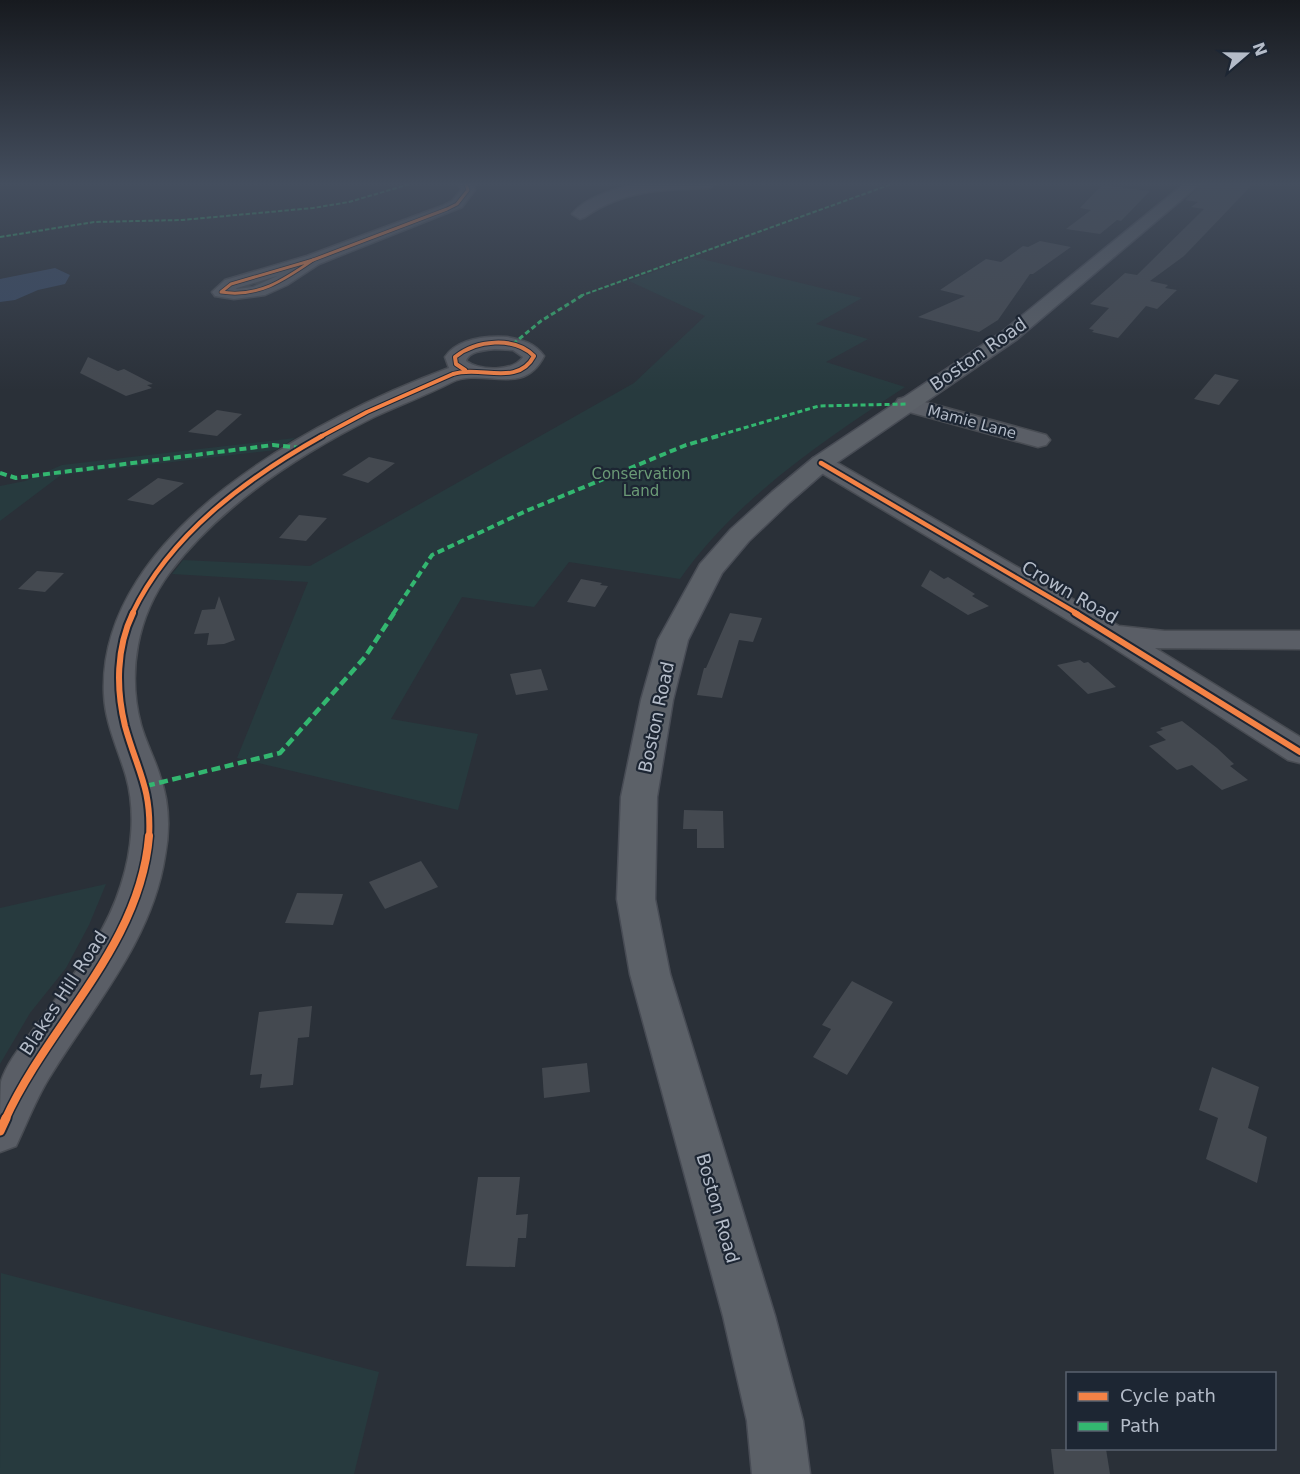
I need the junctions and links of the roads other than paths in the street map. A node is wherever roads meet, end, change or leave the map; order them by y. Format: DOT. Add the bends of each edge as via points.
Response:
graph roads {
  1 [pos="332,253"];
  2 [pos="1110,253"];
  3 [pos="313,260"];
  4 [pos="465,370"];
  5 [pos="906,404"];
  6 [pos="1038,440"];
  7 [pos="821,463"];
  8 [pos="1113,634"];
  9 [pos="1300,640"];
  10 [pos="1300,752"];
  11 [pos="0,1131"];
  12 [pos="781,1474"];
  1 -- 3 [label="street"];
  2 -- 5 [label="main road, Boston Road" via="1010,335"];
  4 -- 11 [label="street, Blakes Hill Road" via="363,414 280,461 210,514 176,547 147,584 127,626 118,673 124,723 146,786 147,856 111,950 34,1065"];
  5 -- 6 [label="street, Mamie Lane"];
  5 -- 7 [label="main road, Boston Road"];
  7 -- 8 [label="street, Crown Road"];
  7 -- 12 [label="main road, Boston Road" via="740,535 710,570 673,640 639,797 636,899 650,974 749,1316 776,1421"];
  8 -- 9 [label="street, Crown Road" via="1165,639"];
  8 -- 10 [label="street, Crown Road"];
}
